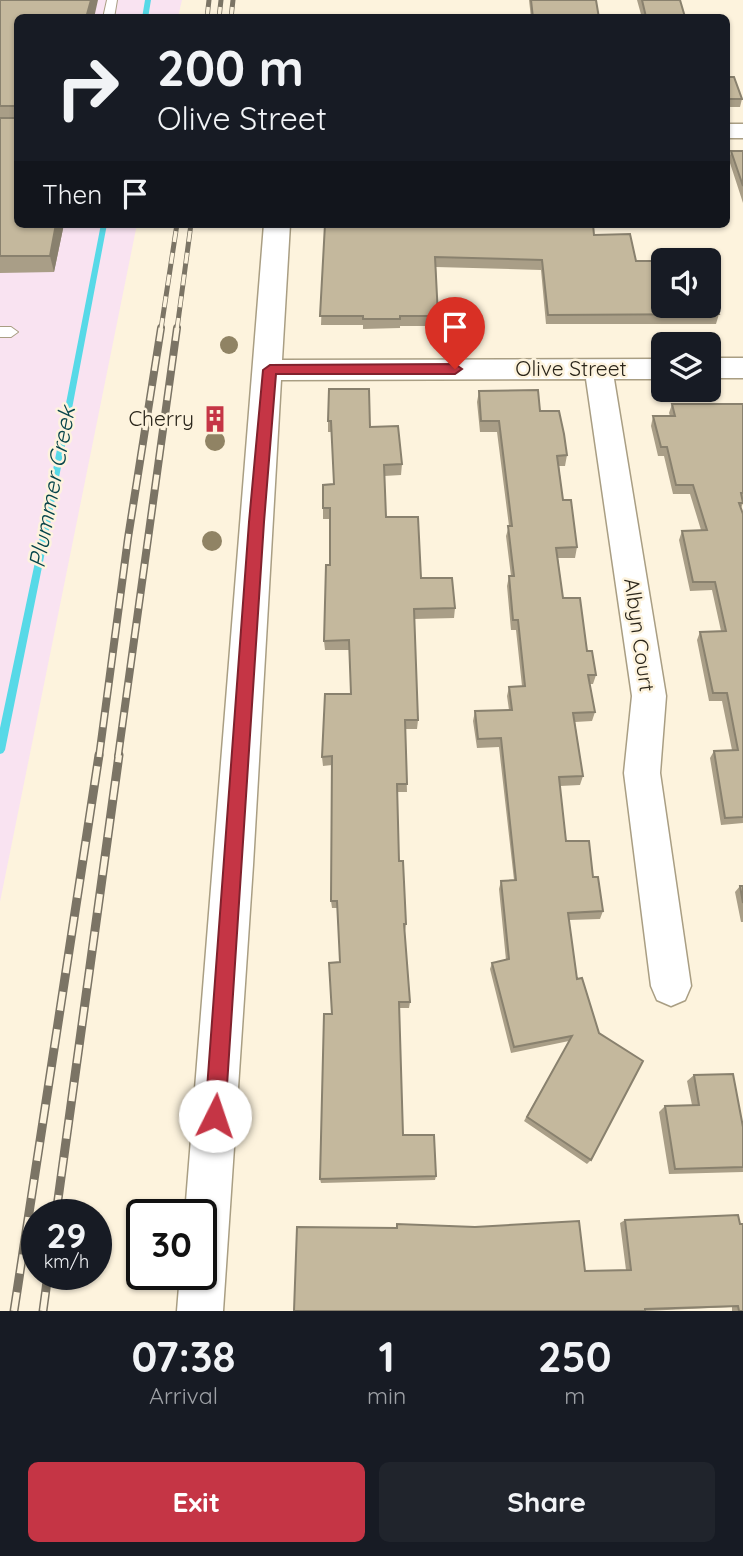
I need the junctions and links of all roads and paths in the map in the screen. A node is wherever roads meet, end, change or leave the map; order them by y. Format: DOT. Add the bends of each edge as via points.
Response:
graph roads {
  1 [pos="277,228"];
  2 [pos="721,368"];
  3 [pos="743,368"];
  4 [pos="598,369"];
  5 [pos="651,369"];
  6 [pos="270,370"];
  7 [pos="671,986"];
  8 [pos="200,1311"];
  1 -- 6 [label="street"];
  2 -- 3 [label="street"];
  4 -- 5 [label="street, Olive Street"];
  4 -- 6 [label="street, Olive Street"];
  4 -- 7 [label="street, Albyn Court" via="649,696 642,773"];
  6 -- 8 [label="street"];
}
